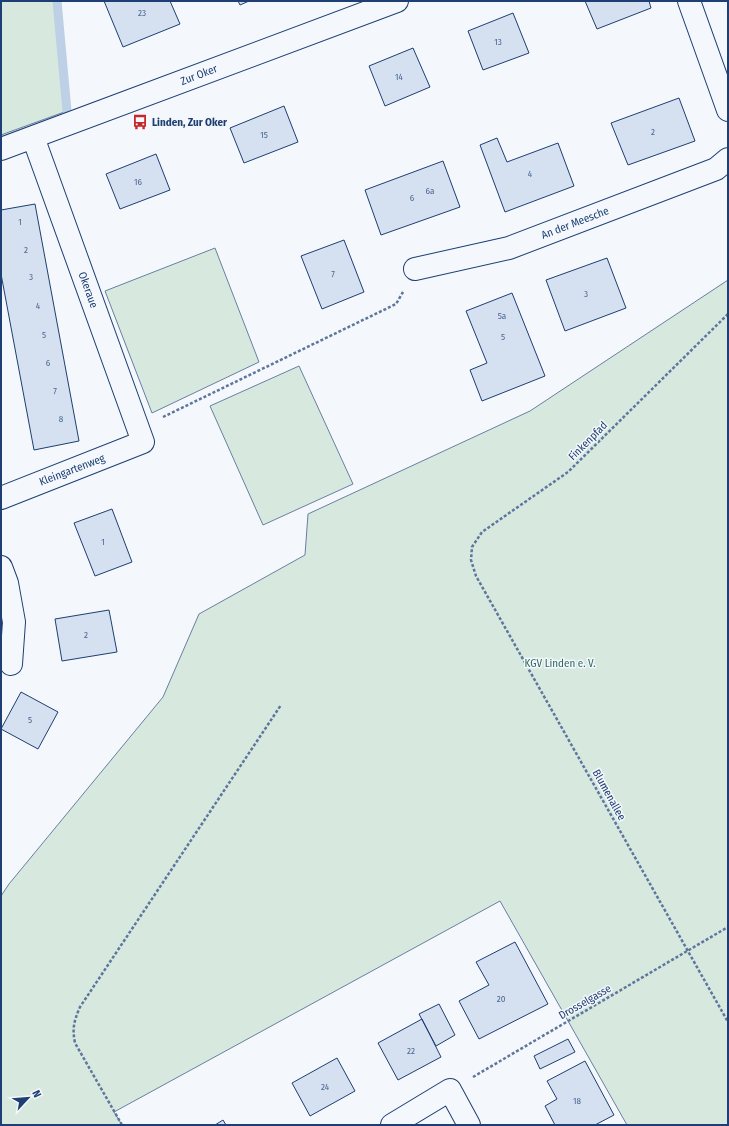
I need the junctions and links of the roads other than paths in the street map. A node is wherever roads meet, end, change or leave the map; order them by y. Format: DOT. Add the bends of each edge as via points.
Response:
graph roads {
  1 [pos="397,1"];
  2 [pos="689,1"];
  3 [pos="728,110"];
  4 [pos="33,137"];
  5 [pos="1,149"];
  6 [pos="728,159"];
  7 [pos="415,269"];
  8 [pos="141,436"];
  9 [pos="1,498"];
  10 [pos="1,567"];
  11 [pos="11,664"];
  12 [pos="392,1125"];
  13 [pos="469,1125"];
  1 -- 4 [label="street, Zur Oker"];
  2 -- 3 [label="street"];
  4 -- 5 [label="street, Zur Oker"];
  4 -- 8 [label="street, Okeraue"];
  6 -- 7 [label="street, An der Meesche" via="716,169 509,248"];
  8 -- 9 [label="street, Kleingartenweg"];
  10 -- 11 [label="street" via="7,583 14,622"];
  12 -- 13 [label="street" via="450,1090"];
}
